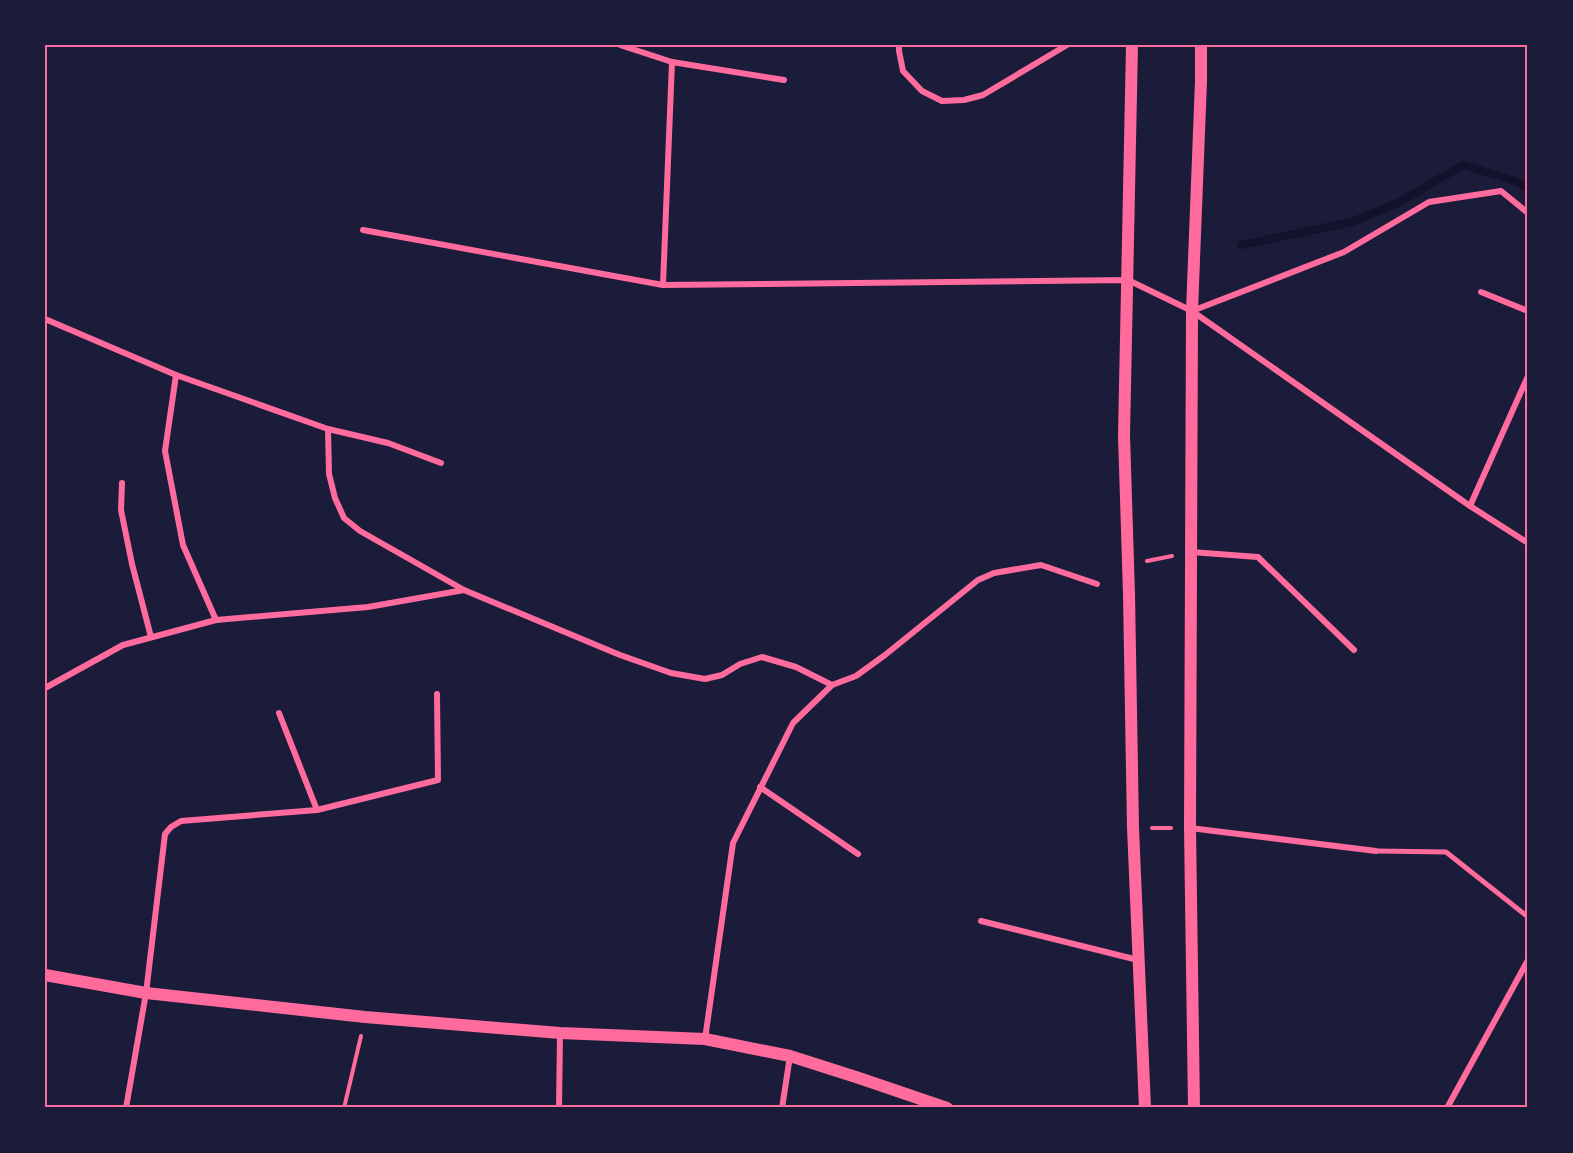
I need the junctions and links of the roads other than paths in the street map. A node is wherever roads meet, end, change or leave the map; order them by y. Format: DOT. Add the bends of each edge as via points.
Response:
graph roads {
  1 [pos="620,45"];
  2 [pos="899,45"];
  3 [pos="1067,45"];
  4 [pos="1132,45"];
  5 [pos="1201,45"];
  6 [pos="672,62"];
  7 [pos="784,80"];
  8 [pos="1528,213"];
  9 [pos="363,230"];
  10 [pos="1128,280"];
  11 [pos="663,285"];
  12 [pos="1480,292"];
  13 [pos="1192,311"];
  14 [pos="1528,311"];
  15 [pos="45,319"];
  16 [pos="176,375"];
  17 [pos="1528,376"];
  18 [pos="328,429"];
  19 [pos="441,462"];
  20 [pos="122,483"];
  21 [pos="1470,506"];
  22 [pos="1528,543"];
  23 [pos="1191,552"];
  24 [pos="1096,584"];
  25 [pos="464,590"];
  26 [pos="216,620"];
  27 [pos="151,637"];
  28 [pos="1354,650"];
  29 [pos="832,685"];
  30 [pos="45,688"];
  31 [pos="437,694"];
  32 [pos="279,713"];
  33 [pos="760,787"];
  34 [pos="318,810"];
  35 [pos="1190,828"];
  36 [pos="1376,851"];
  37 [pos="858,854"];
  38 [pos="1528,917"];
  39 [pos="981,921"];
  40 [pos="1138,960"];
  41 [pos="1528,960"];
  42 [pos="45,975"];
  43 [pos="146,993"];
  44 [pos="560,1033"];
  45 [pos="705,1039"];
  46 [pos="790,1056"];
  47 [pos="126,1108"];
  48 [pos="559,1108"];
  49 [pos="782,1108"];
  50 [pos="947,1108"];
  51 [pos="1145,1108"];
  52 [pos="1194,1108"];
  53 [pos="1447,1108"];
  1 -- 6 [label="street"];
  2 -- 3 [label="street" via="903,71 922,91 942,101 983,95"];
  4 -- 10 [label="main road"];
  5 -- 13 [label="main road"];
  6 -- 7 [label="street"];
  6 -- 11 [label="street"];
  8 -- 13 [label="street" via="1501,191 1429,202 1344,252"];
  9 -- 11 [label="street"];
  10 -- 11 [label="street"];
  10 -- 13 [label="street"];
  10 -- 40 [label="main road" via="1124,435"];
  12 -- 14 [label="street"];
  13 -- 21 [label="street"];
  13 -- 23 [label="main road"];
  15 -- 16 [label="street"];
  16 -- 18 [label="street"];
  16 -- 26 [label="street" via="165,450 183,545"];
  17 -- 21 [label="street"];
  18 -- 19 [label="street" via="388,443"];
  18 -- 25 [label="street" via="329,474 344,518"];
  20 -- 27 [label="street" via="121,510"];
  21 -- 22 [label="street"];
  23 -- 28 [label="street" via="1258,557"];
  23 -- 35 [label="main road"];
  24 -- 29 [label="street" via="1041,565 994,573 978,580 856,676"];
  25 -- 26 [label="street" via="368,607"];
  25 -- 29 [label="street" via="671,673 705,679 762,657 796,667"];
  26 -- 27 [label="street"];
  27 -- 30 [label="street" via="123,645"];
  29 -- 33 [label="street" via="793,723"];
  31 -- 34 [label="street" via="438,780"];
  32 -- 34 [label="street"];
  33 -- 37 [label="street"];
  33 -- 45 [label="street" via="733,843"];
  34 -- 43 [label="street" via="181,821 171,826 165,834"];
  35 -- 36 [label="street"];
  35 -- 52 [label="main road"];
  36 -- 38 [label="street" via="1446,852"];
  39 -- 40 [label="street"];
  40 -- 51 [label="main road"];
  41 -- 53 [label="street"];
  42 -- 43 [label="main road"];
  43 -- 44 [label="main road"];
  43 -- 47 [label="street"];
  44 -- 45 [label="main road"];
  44 -- 48 [label="street"];
  45 -- 46 [label="main road"];
  46 -- 49 [label="street"];
  46 -- 50 [label="main road"];
}
